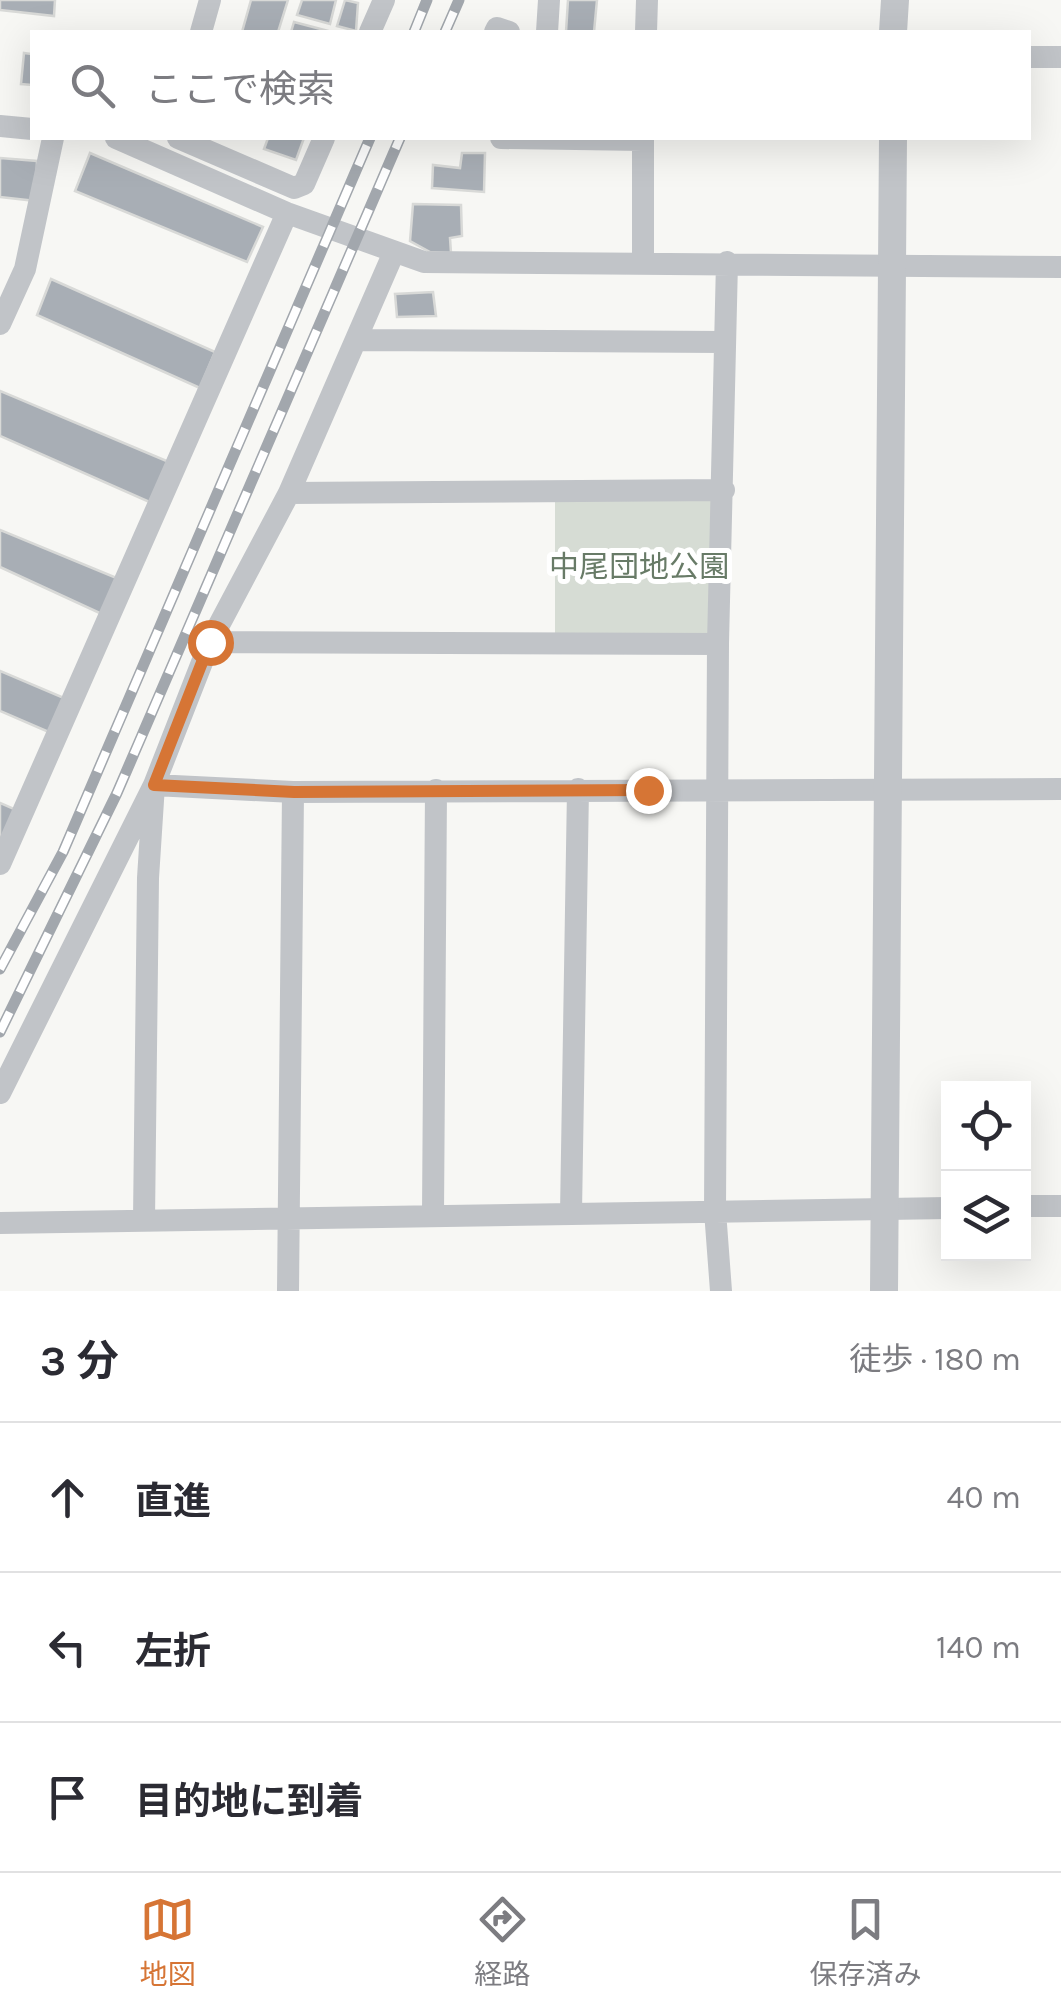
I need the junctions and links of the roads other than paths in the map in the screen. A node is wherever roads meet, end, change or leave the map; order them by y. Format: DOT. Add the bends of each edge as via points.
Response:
graph roads {
  1 [pos="210,0"];
  2 [pos="384,0"];
  3 [pos="549,0"];
  4 [pos="647,0"];
  5 [pos="895,0"];
  6 [pos="201,30"];
  7 [pos="371,30"];
  8 [pos="547,30"];
  9 [pos="646,30"];
  10 [pos="894,30"];
  11 [pos="1031,56"];
  12 [pos="1061,57"];
  13 [pos="0,126"];
  14 [pos="30,130"];
  15 [pos="53,140"];
  16 [pos="125,140"];
  17 [pos="183,140"];
  18 [pos="323,140"];
  19 [pos="643,140"];
  20 [pos="893,140"];
  21 [pos="166,149"];
  22 [pos="287,213"];
  23 [pos="394,252"];
  24 [pos="727,262"];
  25 [pos="643,263"];
  26 [pos="893,265"];
  27 [pos="1061,268"];
  28 [pos="0,324"];
  29 [pos="356,340"];
  30 [pos="722,342"];
  31 [pos="724,490"];
  32 [pos="289,494"];
  33 [pos="210,642"];
  34 [pos="718,644"];
  35 [pos="154,785"];
  36 [pos="578,789"];
  37 [pos="436,790"];
  38 [pos="719,790"];
  39 [pos="1061,790"];
  40 [pos="891,791"];
  41 [pos="294,792"];
  42 [pos="116,856"];
  43 [pos="0,864"];
  44 [pos="148,878"];
  45 [pos="0,1093"];
  46 [pos="1031,1206"];
  47 [pos="1061,1206"];
  48 [pos="886,1208"];
  49 [pos="941,1208"];
  50 [pos="715,1210"];
  51 [pos="570,1213"];
  52 [pos="433,1214"];
  53 [pos="144,1220"];
  54 [pos="288,1220"];
  55 [pos="0,1223"];
  56 [pos="288,1291"];
  57 [pos="721,1291"];
  58 [pos="884,1291"];
  1 -- 6 [label="street"];
  2 -- 7 [label="street"];
  3 -- 8 [label="street"];
  4 -- 9 [label="street"];
  5 -- 10 [label="street"];
  11 -- 12 [label="street"];
  13 -- 14 [label="street"];
  15 -- 28 [label="street" via="25,269"];
  16 -- 21 [label="street"];
  17 -- 18 [label="street" via="294,188 304,184"];
  19 -- 25 [label="street"];
  20 -- 26 [label="street"];
  21 -- 22 [label="street"];
  22 -- 23 [label="street"];
  22 -- 43 [label="street"];
  23 -- 25 [label="street" via="424,262"];
  23 -- 29 [label="street"];
  24 -- 25 [label="street"];
  24 -- 26 [label="street"];
  24 -- 30 [label="street"];
  26 -- 27 [label="street"];
  26 -- 40 [label="street"];
  29 -- 30 [label="street"];
  29 -- 32 [label="street"];
  30 -- 31 [label="street"];
  31 -- 32 [label="street"];
  31 -- 34 [label="street"];
  32 -- 33 [label="street"];
  33 -- 34 [label="street"];
  33 -- 35 [label="street"];
  34 -- 38 [label="street"];
  35 -- 41 [label="street"];
  35 -- 42 [label="street"];
  35 -- 44 [label="street"];
  36 -- 37 [label="street"];
  36 -- 38 [label="street"];
  36 -- 51 [label="street"];
  37 -- 41 [label="street"];
  37 -- 52 [label="street"];
  38 -- 40 [label="street"];
  38 -- 50 [label="street"];
  39 -- 40 [label="street"];
  40 -- 48 [label="street"];
  41 -- 54 [label="street"];
  42 -- 44 [label="street" via="134,861"];
  42 -- 45 [label="street"];
  44 -- 53 [label="street"];
  46 -- 47 [label="street"];
  48 -- 49 [label="street"];
  48 -- 50 [label="street"];
  48 -- 58 [label="street"];
  50 -- 51 [label="street"];
  50 -- 57 [label="street"];
  51 -- 52 [label="street"];
  52 -- 54 [label="street"];
  53 -- 54 [label="street"];
  53 -- 55 [label="street"];
  54 -- 56 [label="street"];
}
